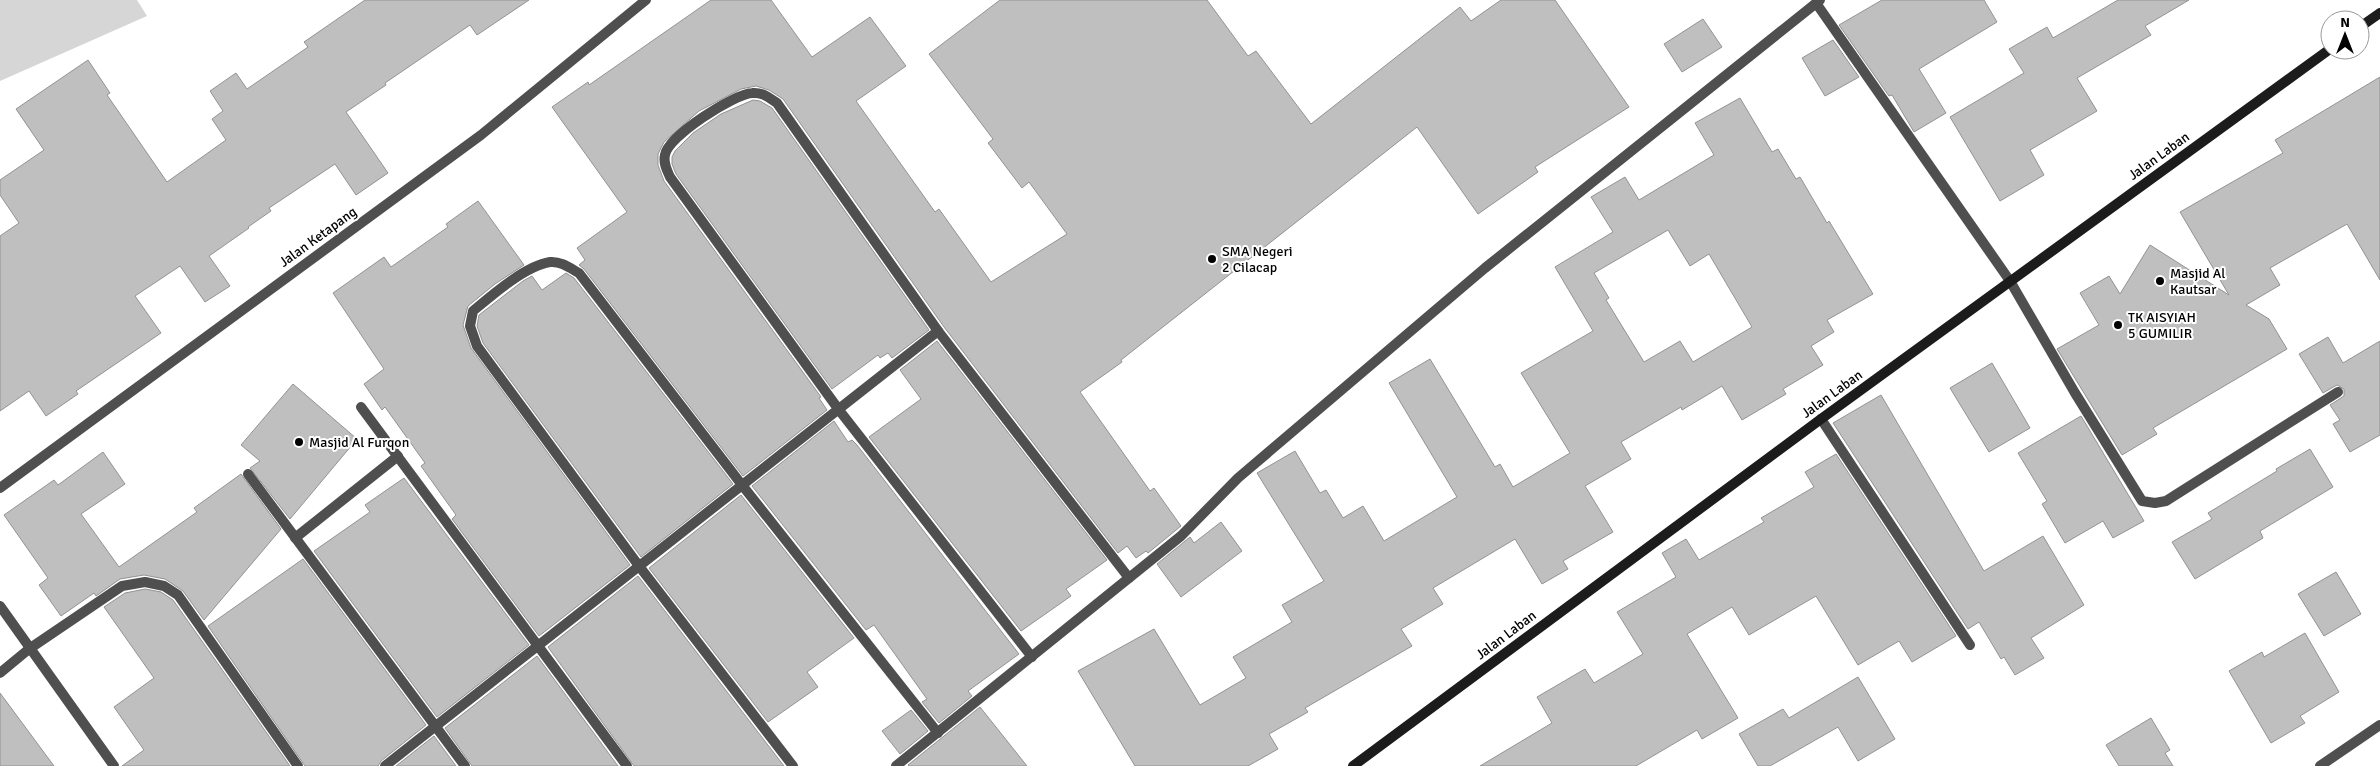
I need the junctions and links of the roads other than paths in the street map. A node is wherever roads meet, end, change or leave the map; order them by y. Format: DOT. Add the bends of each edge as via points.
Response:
graph roads {
  1 [pos="646,0"];
  2 [pos="1818,2"];
  3 [pos="2320,56"];
  4 [pos="2010,281"];
  5 [pos="938,331"];
  6 [pos="2338,392"];
  7 [pos="361,407"];
  8 [pos="839,410"];
  9 [pos="1821,419"];
  10 [pos="398,456"];
  11 [pos="248,474"];
  12 [pos="742,485"];
  13 [pos="0,488"];
  14 [pos="295,538"];
  15 [pos="639,566"];
  16 [pos="1128,578"];
  17 [pos="0,606"];
  18 [pos="1970,645"];
  19 [pos="538,646"];
  20 [pos="29,649"];
  21 [pos="1032,657"];
  22 [pos="0,673"];
  23 [pos="2380,725"];
  24 [pos="434,727"];
  25 [pos="938,733"];
  26 [pos="114,766"];
  27 [pos="298,766"];
  28 [pos="385,766"];
  29 [pos="465,766"];
  30 [pos="627,766"];
  31 [pos="793,766"];
  32 [pos="896,766"];
  33 [pos="1353,766"];
  34 [pos="2320,766"];
  1 -- 13 [label="street, Jalan Ketapang" via="481,135"];
  2 -- 4 [label="street"];
  2 -- 16 [label="street" via="1486,268 1238,478 1181,536"];
  3 -- 4 [label="street, Jalan Laban"];
  4 -- 6 [label="street" via="2142,501 2166,501 2181,493"];
  4 -- 9 [label="street, Jalan Laban"];
  5 -- 8 [label="street"];
  5 -- 8 [label="street" via="777,103 764,94 738,96 687,129 669,144 665,154 665,166 670,177"];
  5 -- 16 [label="street"];
  7 -- 10 [label="street"];
  8 -- 12 [label="street"];
  8 -- 21 [label="street"];
  9 -- 18 [label="street"];
  9 -- 33 [label="street, Jalan Laban"];
  10 -- 14 [label="street"];
  10 -- 19 [label="street"];
  11 -- 14 [label="street"];
  12 -- 15 [label="street"];
  12 -- 15 [label="street" via="579,273 564,264 550,262 530,269 494,294 473,311 470,326 477,346"];
  12 -- 25 [label="street"];
  14 -- 24 [label="street"];
  15 -- 19 [label="street"];
  15 -- 31 [label="street"];
  16 -- 21 [label="street"];
  17 -- 20 [label="street"];
  19 -- 24 [label="street"];
  19 -- 30 [label="street"];
  20 -- 22 [label="street"];
  20 -- 26 [label="street"];
  20 -- 27 [label="street" via="122,586 144,582 164,586 178,595"];
  21 -- 25 [label="street"];
  23 -- 34 [label="street"];
  24 -- 28 [label="street"];
  24 -- 29 [label="street"];
  25 -- 32 [label="street"];
}
